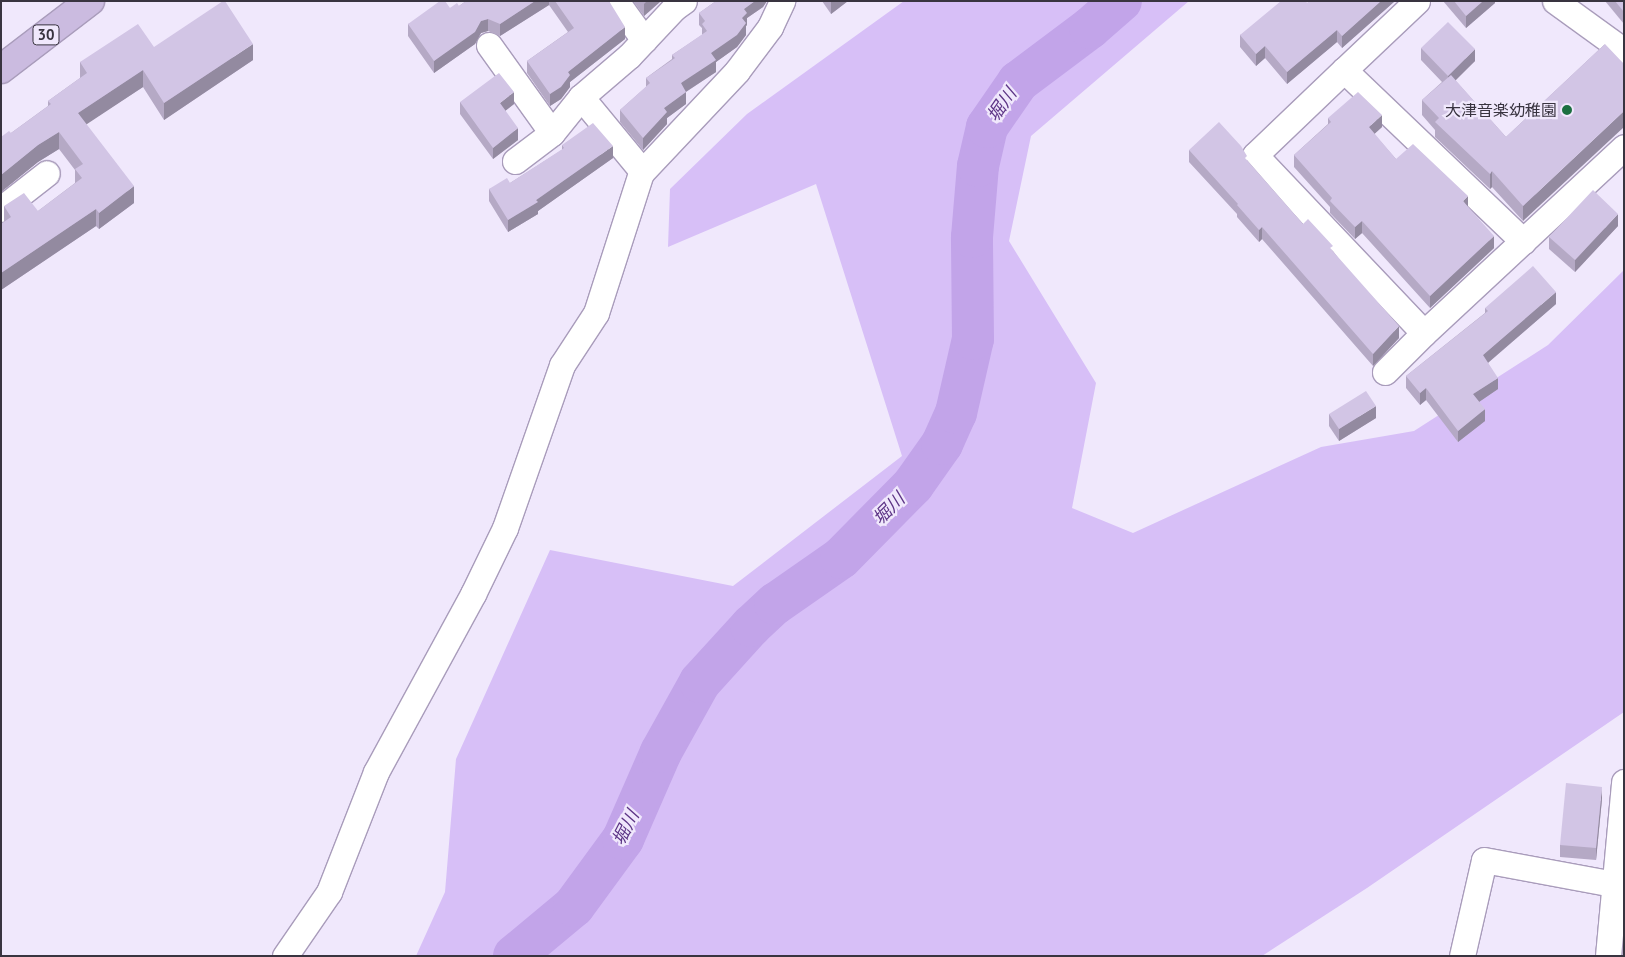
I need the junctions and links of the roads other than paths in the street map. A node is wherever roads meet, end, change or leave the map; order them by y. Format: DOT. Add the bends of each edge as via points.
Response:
graph roads {
  1 [pos="90,1"];
  2 [pos="616,1"];
  3 [pos="684,1"];
  4 [pos="782,1"];
  5 [pos="1417,1"];
  6 [pos="1555,1"];
  7 [pos="644,40"];
  8 [pos="489,45"];
  9 [pos="1624,50"];
  10 [pos="1,69"];
  11 [pos="1344,70"];
  12 [pos="581,97"];
  13 [pos="552,133"];
  14 [pos="1624,147"];
  15 [pos="515,161"];
  16 [pos="642,171"];
  17 [pos="47,173"];
  18 [pos="1,209"];
  19 [pos="1523,241"];
  20 [pos="1424,333"];
  21 [pos="1385,372"];
  22 [pos="1624,782"];
  23 [pos="1618,885"];
  24 [pos="285,956"];
  25 [pos="1462,956"];
  26 [pos="1608,956"];
  1 -- 10 [label="main road, 30"];
  2 -- 7 [label="street"];
  3 -- 7 [label="street"];
  4 -- 16 [label="street" via="770,27 737,71"];
  5 -- 11 [label="street"];
  6 -- 9 [label="street"];
  7 -- 12 [label="street"];
  8 -- 13 [label="street"];
  11 -- 19 [label="street"];
  11 -- 20 [label="street" via="1255,156"];
  12 -- 13 [label="street"];
  12 -- 16 [label="street"];
  13 -- 15 [label="street"];
  14 -- 19 [label="street"];
  16 -- 24 [label="street" via="596,313 562,366 505,528 473,594 376,772 329,892"];
  17 -- 18 [label="street"];
  19 -- 20 [label="street"];
  20 -- 21 [label="street"];
  22 -- 23 [label="street"];
  23 -- 25 [label="street" via="1484,860"];
  23 -- 26 [label="street"];
}
